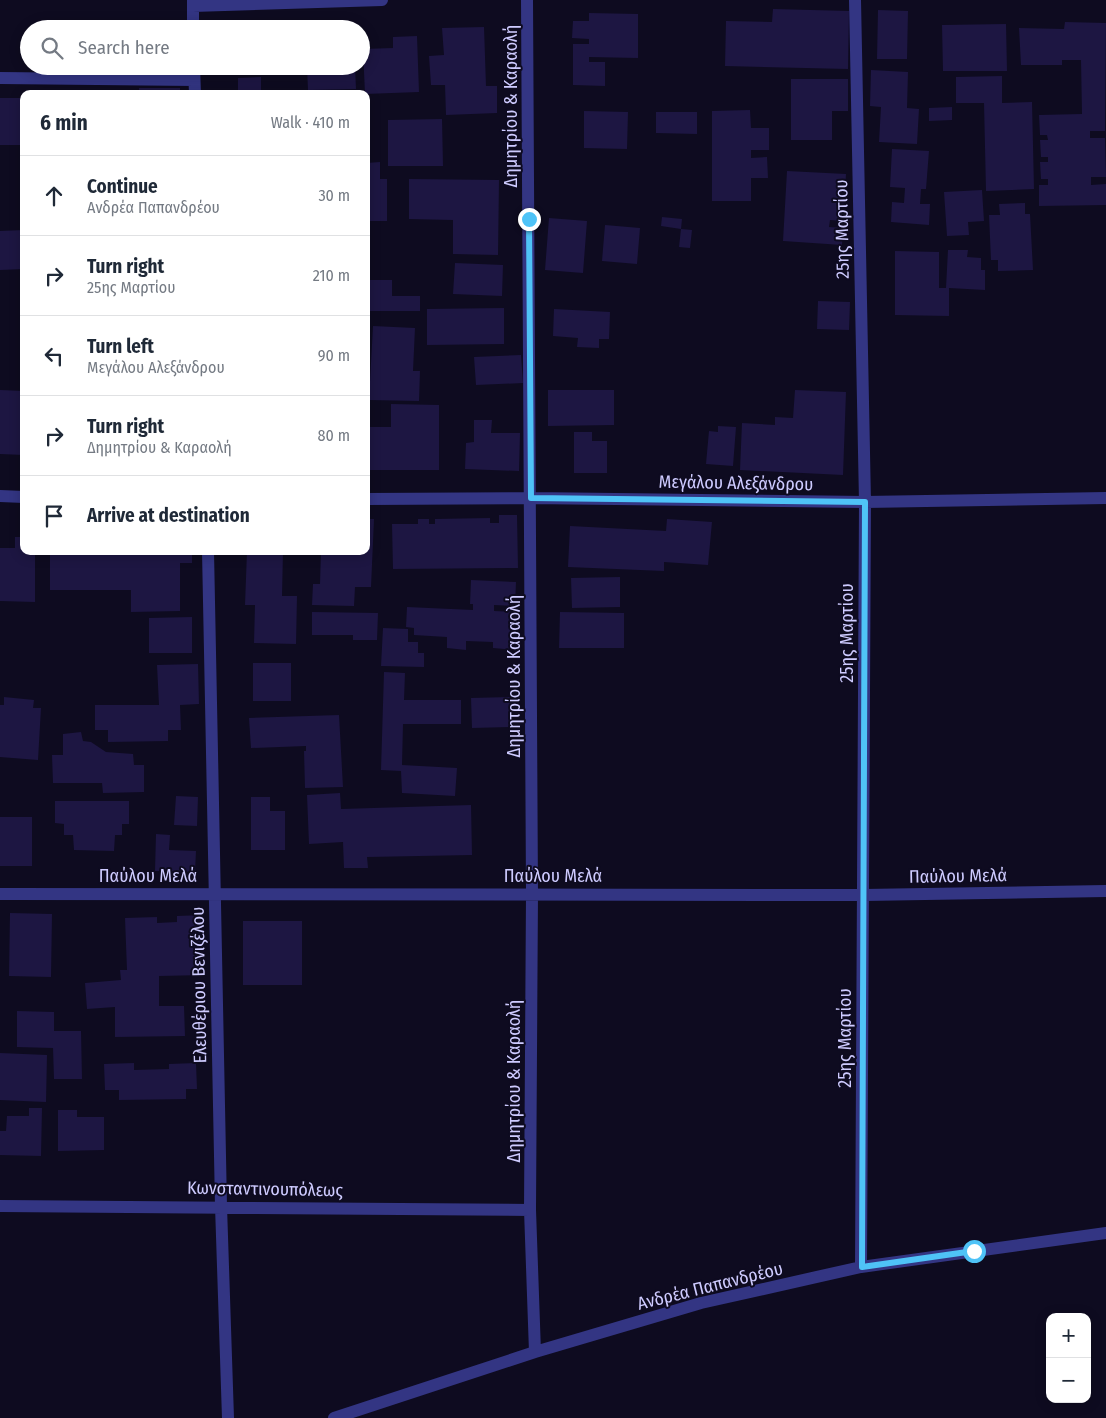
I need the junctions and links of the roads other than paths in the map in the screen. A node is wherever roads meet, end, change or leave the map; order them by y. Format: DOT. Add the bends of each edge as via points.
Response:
graph roads {
  1 [pos="382,0"];
  2 [pos="527,0"];
  3 [pos="855,0"];
  4 [pos="193,3"];
  5 [pos="193,20"];
  6 [pos="194,75"];
  7 [pos="0,78"];
  8 [pos="194,80"];
  9 [pos="194,90"];
  10 [pos="0,496"];
  11 [pos="20,497"];
  12 [pos="531,498"];
  13 [pos="1106,498"];
  14 [pos="370,499"];
  15 [pos="865,502"];
  16 [pos="208,555"];
  17 [pos="1106,891"];
  18 [pos="532,893"];
  19 [pos="0,894"];
  20 [pos="215,894"];
  21 [pos="864,895"];
  22 [pos="0,1206"];
  23 [pos="221,1206"];
  24 [pos="530,1210"];
  25 [pos="1106,1233"];
  26 [pos="862,1267"];
  27 [pos="535,1352"];
  28 [pos="228,1418"];
  29 [pos="334,1418"];
  1 -- 4 [label="street"];
  2 -- 12 [label="street, Δημητρίου & Καραολή"];
  3 -- 15 [label="street, 25ης Μαρτίου"];
  4 -- 5 [label="street"];
  6 -- 8 [label="street"];
  7 -- 8 [label="street"];
  8 -- 9 [label="street"];
  10 -- 11 [label="street"];
  12 -- 14 [label="street, Μεγάλου Αλεξάνδρου"];
  12 -- 15 [label="street, Μεγάλου Αλεξάνδρου"];
  12 -- 18 [label="street, Δημητρίου & Καραολή"];
  13 -- 15 [label="street, Μεγάλου Αλεξάνδρου"];
  15 -- 21 [label="street, 25ης Μαρτίου"];
  16 -- 20 [label="street, Ελευθέριου Βενιζέλου"];
  17 -- 21 [label="street, Παύλου Μελά"];
  18 -- 20 [label="street, Παύλου Μελά"];
  18 -- 21 [label="street, Παύλου Μελά"];
  18 -- 24 [label="street, Δημητρίου & Καραολή"];
  19 -- 20 [label="street, Παύλου Μελά"];
  20 -- 23 [label="street, Ελευθέριου Βενιζέλου"];
  21 -- 26 [label="street, 25ης Μαρτίου"];
  22 -- 23 [label="street, Κωνσταντινουπόλεως"];
  23 -- 24 [label="street, Κωνσταντινουπόλεως"];
  23 -- 28 [label="street, Ελευθέριου Βενιζέλου"];
  24 -- 27 [label="street, Δημητρίου & Καραολή"];
  25 -- 26 [label="street, Ανδρέα Παπανδρέου"];
  26 -- 27 [label="street, Ανδρέα Παπανδρέου" via="701,1303"];
  27 -- 29 [label="street, Ανδρέα Παπανδρέου"];
}
